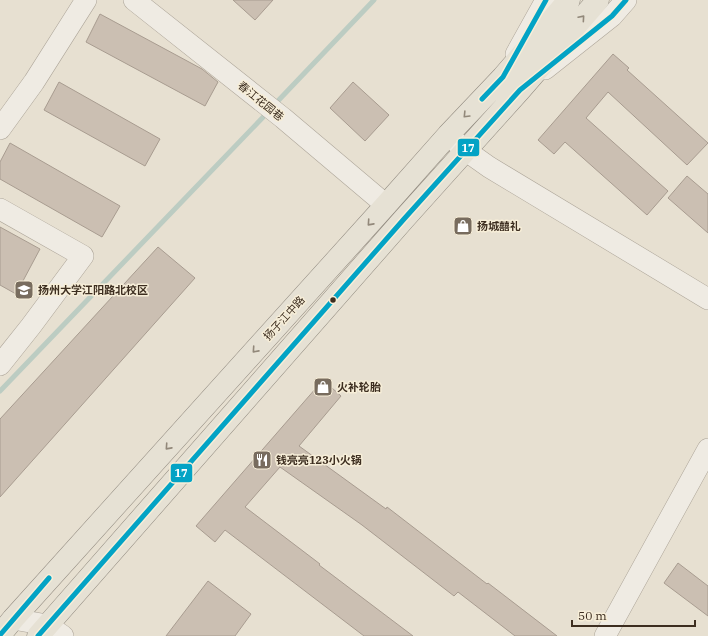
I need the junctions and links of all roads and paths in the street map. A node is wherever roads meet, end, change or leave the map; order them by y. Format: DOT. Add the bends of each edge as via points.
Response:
graph roads {
  1 [pos="86,0"];
  2 [pos="134,0"];
  3 [pos="546,0"];
  4 [pos="568,0"];
  5 [pos="598,0"];
  6 [pos="626,0"];
  7 [pos="511,83"];
  8 [pos="0,129"];
  9 [pos="448,135"];
  10 [pos="465,150"];
  11 [pos="386,205"];
  12 [pos="0,209"];
  13 [pos="708,299"];
  14 [pos="0,364"];
  15 [pos="708,449"];
  16 [pos="4,622"];
  17 [pos="49,632"];
  18 [pos="26,636"];
  19 [pos="605,636"];
  1 -- 8 [label="street" via="34,82"];
  2 -- 11 [label="street, 春江花园巷" via="283,118"];
  3 -- 7 [label="street"];
  4 -- 7 [label="main road, 扬子江中路"];
  7 -- 5 [label="main road, 扬子江中路, one-way"];
  6 -- 7 [label="street" via="612,16"];
  7 -- 9 [label="main road, 扬子江中路, one-way"];
  7 -- 10 [label="main road, 扬子江中路"];
  9 -- 10 [label="street"];
  9 -- 11 [label="main road, 扬子江中路"];
  10 -- 13 [label="street"];
  10 -- 17 [label="main road, 扬子江中路"];
  11 -- 16 [label="main road, 扬子江中路, one-way"];
  12 -- 14 [label="street" via="83,256"];
  15 -- 19 [label="street"];
  16 -- 17 [label="street"];
  16 -- 18 [label="street"];
}
